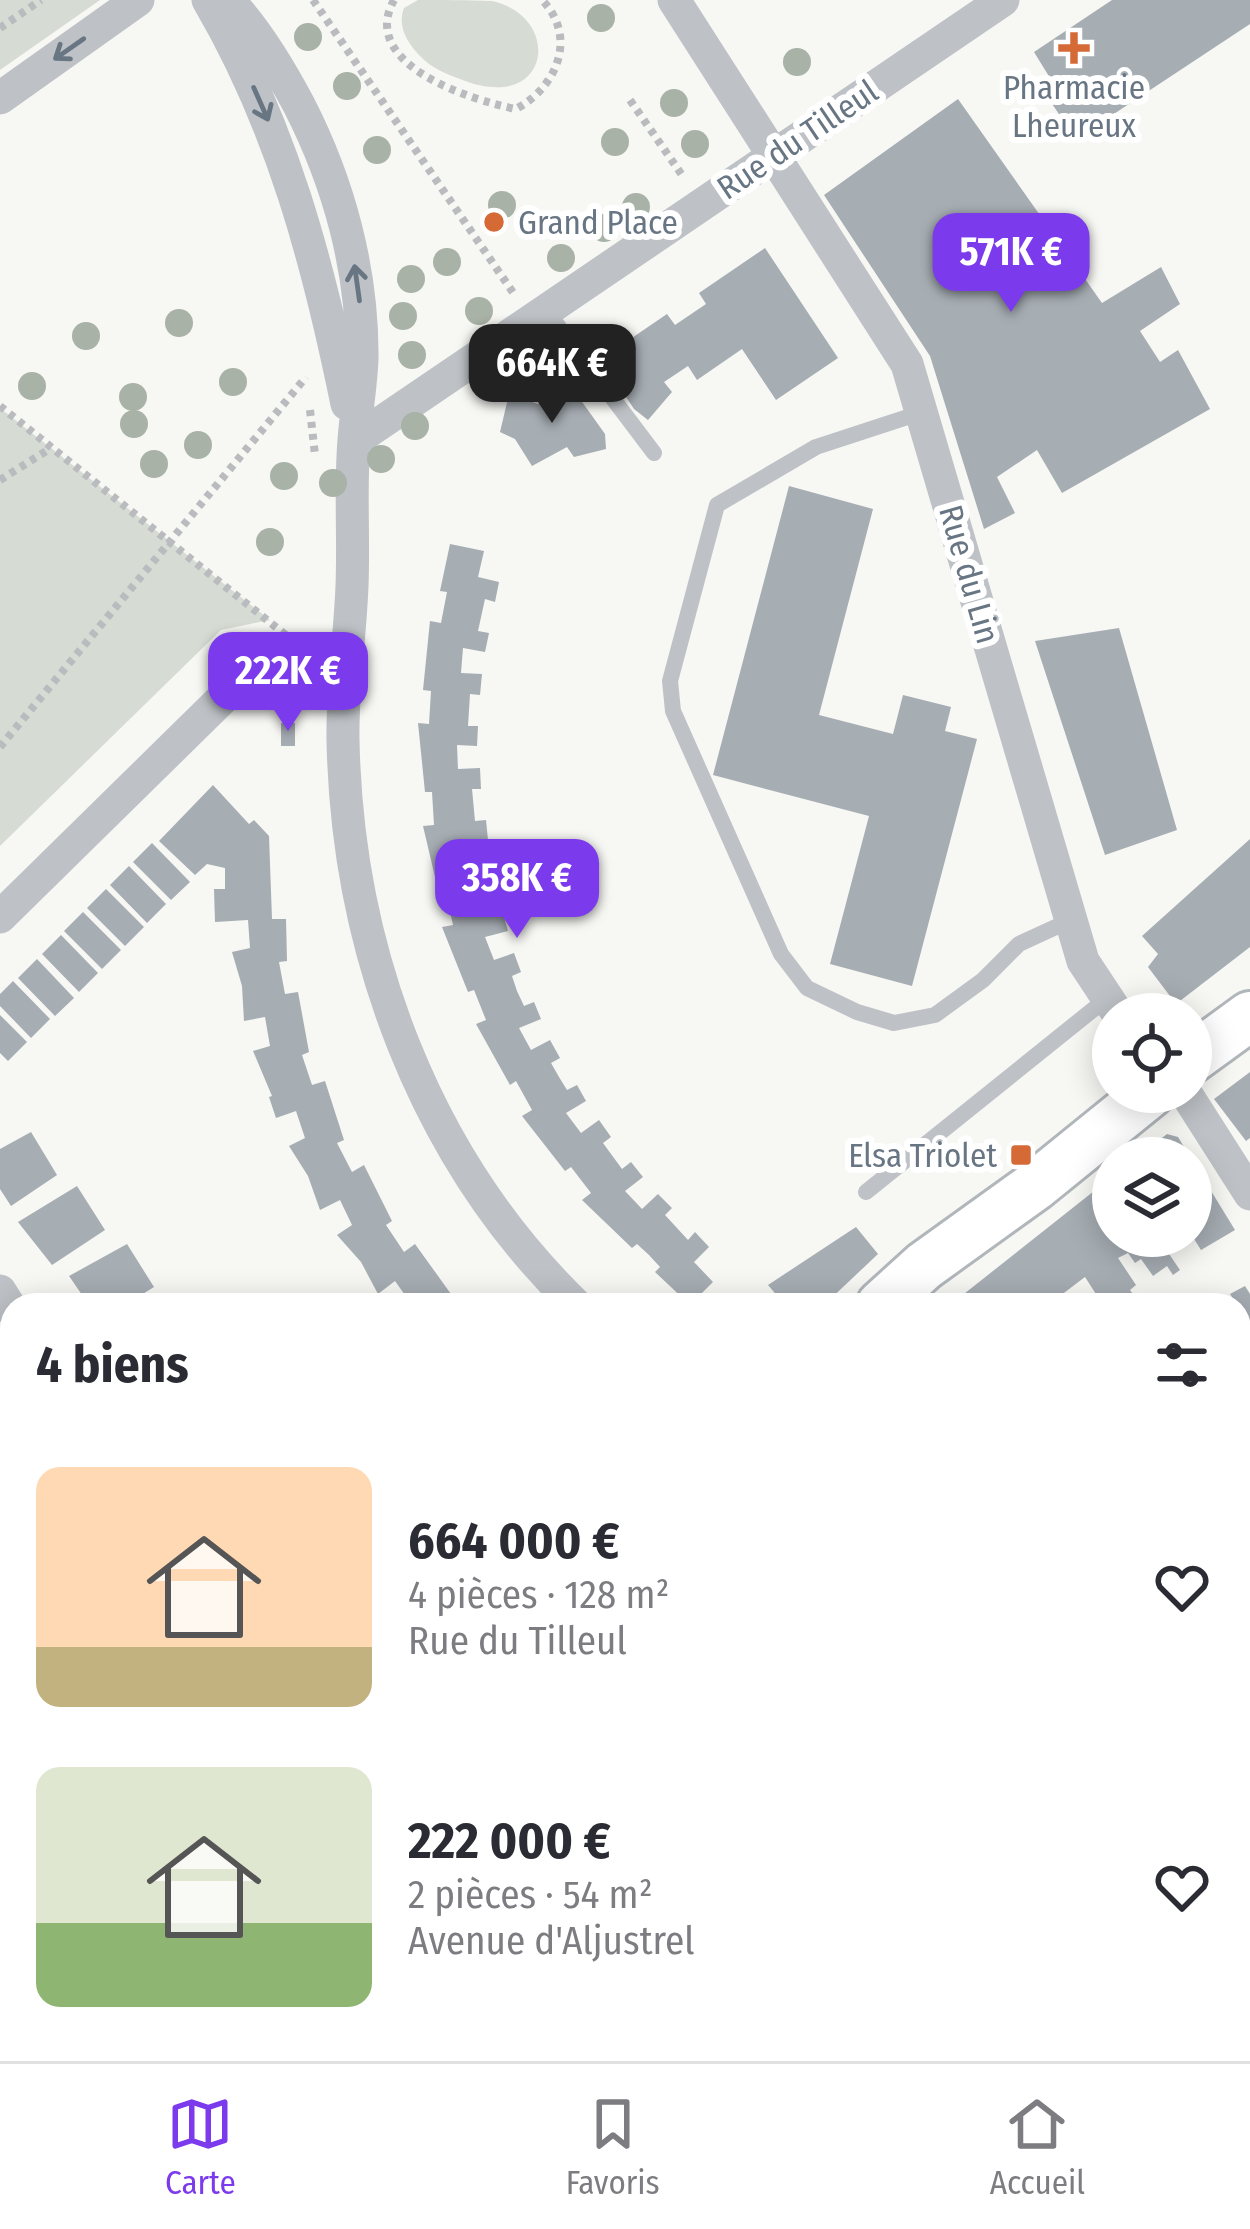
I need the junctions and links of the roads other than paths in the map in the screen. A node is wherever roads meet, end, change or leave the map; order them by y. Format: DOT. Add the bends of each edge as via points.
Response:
graph roads {
  1 [pos="138,0"];
  2 [pos="208,0"];
  3 [pos="228,0"];
  4 [pos="674,0"];
  5 [pos="1004,0"];
  6 [pos="0,98"];
  7 [pos="772,156"];
  8 [pos="539,315"];
  9 [pos="923,412"];
  10 [pos="354,441"];
  11 [pos="654,453"];
  12 [pos="328,673"];
  13 [pos="0,917"];
  14 [pos="1071,920"];
  15 [pos="1102,993"];
  16 [pos="1250,1016"];
  17 [pos="1092,1021"];
  18 [pos="1212,1044"];
  19 [pos="1125,1113"];
  20 [pos="1198,1113"];
  21 [pos="866,1192"];
  22 [pos="1250,1194"];
  23 [pos="566,1293"];
  24 [pos="894,1293"];
  1 -- 6 [label="street, one-way"];
  2 -- 10 [label="street, one-way" via="294,187 332,320"];
  10 -- 3 [label="street, one-way" via="361,315 337,196 293,93"];
  4 -- 7 [label="street, Rue du Lin"];
  5 -- 7 [label="street, Rue du Tilleul"];
  7 -- 8 [label="street, Rue du Tilleul"];
  7 -- 9 [label="street, Rue du Lin" via="908,364"];
  8 -- 10 [label="street, Rue du Tilleul"];
  8 -- 11 [label="lane"];
  9 -- 14 [label="street, Rue du Lin"];
  9 -- 14 [label="lane" via="816,446 717,506 670,681 673,711 771,935 807,988 894,1023 935,1015 1019,944"];
  10 -- 12 [label="street" via="352,590"];
  12 -- 13 [label="street" via="261,675 231,690"];
  12 -- 23 [label="street" via="354,870 400,1038 485,1201"];
  14 -- 15 [label="street, Rue du Lin"];
  16 -- 18 [label="main road"];
  17 -- 21 [label="lane"];
  19 -- 24 [label="main road"];
  20 -- 22 [label="street"];
}
